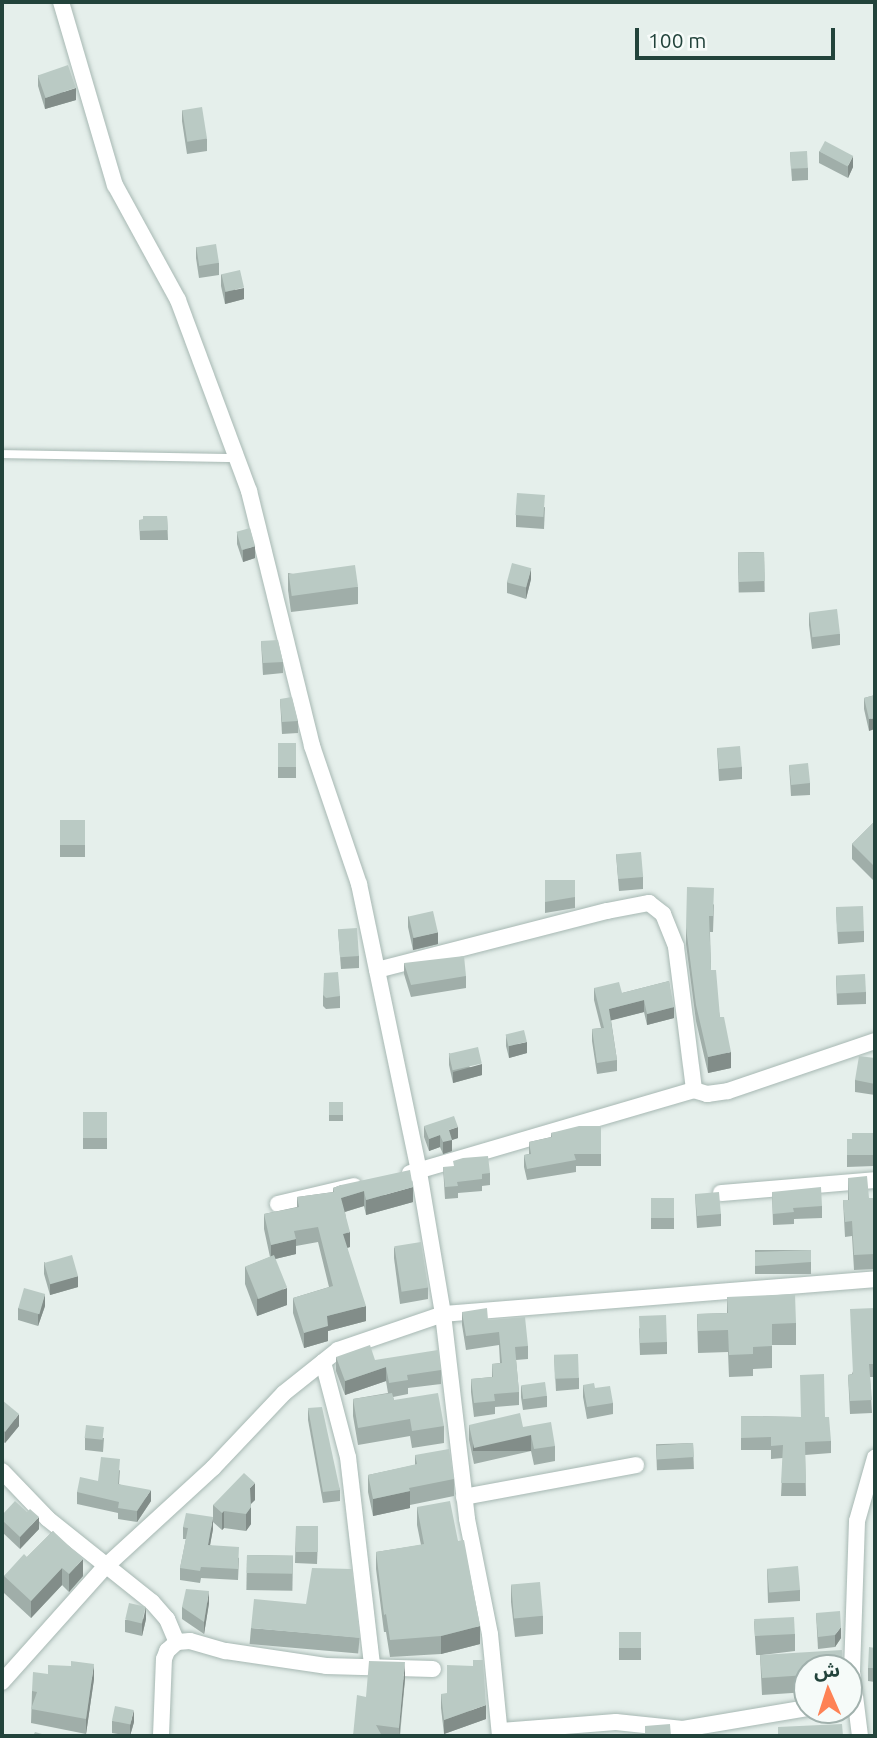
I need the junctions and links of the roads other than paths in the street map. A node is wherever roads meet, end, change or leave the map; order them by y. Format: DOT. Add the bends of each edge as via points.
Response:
graph roads {
  1 [pos="61,2"];
  2 [pos="2,454"];
  3 [pos="237,458"];
  4 [pos="377,970"];
  5 [pos="875,1041"];
  6 [pos="694,1090"];
  7 [pos="419,1172"];
  8 [pos="393,1177"];
  9 [pos="875,1180"];
  10 [pos="368,1183"];
  11 [pos="721,1193"];
  12 [pos="278,1204"];
  13 [pos="875,1279"];
  14 [pos="443,1314"];
  15 [pos="323,1362"];
  16 [pos="875,1458"];
  17 [pos="636,1465"];
  18 [pos="2,1471"];
  19 [pos="464,1497"];
  20 [pos="105,1567"];
  21 [pos="177,1642"];
  22 [pos="852,1654"];
  23 [pos="372,1665"];
  24 [pos="433,1669"];
  25 [pos="2,1682"];
  26 [pos="793,1711"];
  27 [pos="683,1733"];
  28 [pos="500,1734"];
  29 [pos="162,1736"];
  1 -- 3 [label="street" via="115,185 178,300"];
  2 -- 3 [label="lane"];
  3 -- 4 [label="street" via="313,746 359,884"];
  4 -- 6 [label="street" via="607,911 656,905 676,947"];
  4 -- 7 [label="street"];
  5 -- 6 [label="street" via="727,1091 707,1094"];
  6 -- 7 [label="street"];
  7 -- 8 [label="street"];
  7 -- 14 [label="street"];
  9 -- 11 [label="street"];
  10 -- 12 [label="street"];
  13 -- 14 [label="street"];
  14 -- 15 [label="street" via="338,1350"];
  14 -- 19 [label="street"];
  15 -- 20 [label="street" via="284,1393 213,1468"];
  15 -- 23 [label="street" via="348,1457"];
  16 -- 22 [label="street" via="857,1521"];
  17 -- 19 [label="street"];
  18 -- 20 [label="street" via="48,1519"];
  19 -- 28 [label="street" via="490,1634"];
  20 -- 21 [label="street" via="152,1602 167,1619"];
  20 -- 25 [label="street"];
  21 -- 23 [label="street" via="275,1660"];
  21 -- 29 [label="street" via="164,1659"];
  23 -- 24 [label="street"];
  26 -- 27 [label="street"];
  27 -- 28 [label="street" via="616,1722"];
}
